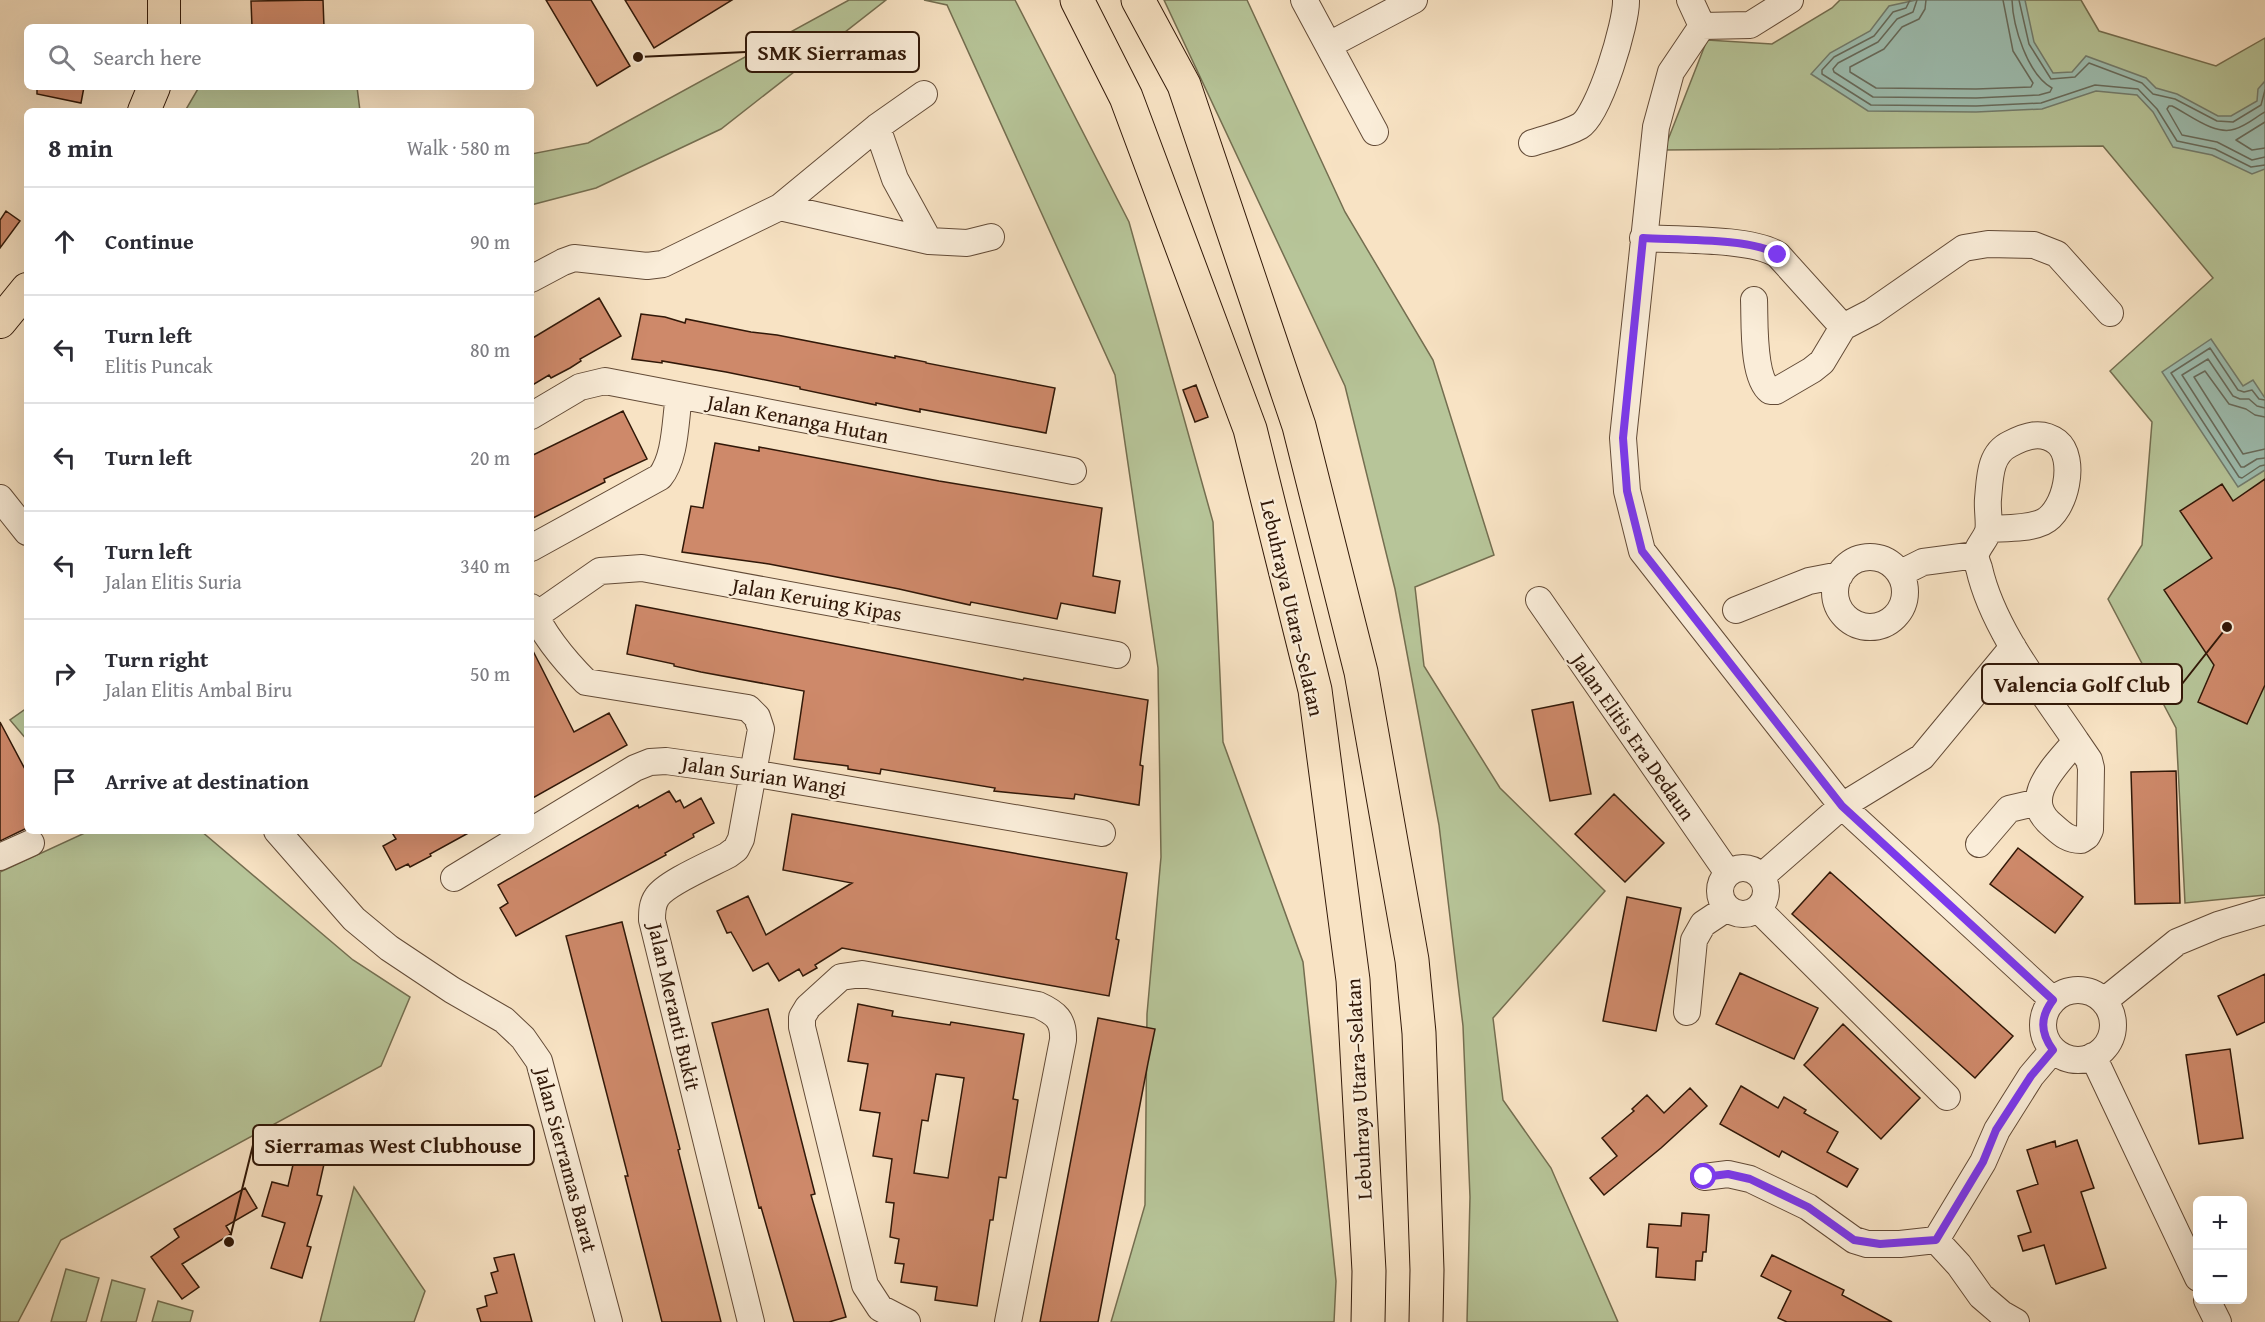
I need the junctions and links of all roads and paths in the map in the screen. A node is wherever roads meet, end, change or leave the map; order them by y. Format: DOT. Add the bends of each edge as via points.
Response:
graph roads {
  1 [pos="164,0"];
  2 [pos="1077,0"];
  3 [pos="1138,0"];
  4 [pos="1304,0"];
  5 [pos="1414,0"];
  6 [pos="1626,0"];
  7 [pos="1690,0"];
  8 [pos="1790,0"];
  9 [pos="164,24"];
  10 [pos="1702,26"];
  11 [pos="1329,45"];
  12 [pos="153,90"];
  13 [pos="924,94"];
  14 [pos="145,108"];
  15 [pos="877,127"];
  16 [pos="1375,132"];
  17 [pos="1532,143"];
  18 [pos="780,207"];
  19 [pos="992,237"];
  20 [pos="1643,238"];
  21 [pos="929,241"];
  22 [pos="534,277"];
  23 [pos="24,293"];
  24 [pos="1754,300"];
  25 [pos="2110,313"];
  26 [pos="0,322"];
  27 [pos="1843,327"];
  28 [pos="679,396"];
  29 [pos="534,414"];
  30 [pos="1072,471"];
  31 [pos="0,498"];
  32 [pos="24,527"];
  33 [pos="1989,529"];
  34 [pos="534,546"];
  35 [pos="1976,555"];
  36 [pos="1900,573"];
  37 [pos="1839,574"];
  38 [pos="1539,600"];
  39 [pos="1736,610"];
  40 [pos="534,613"];
  41 [pos="534,617"];
  42 [pos="2013,647"];
  43 [pos="1117,655"];
  44 [pos="2076,741"];
  45 [pos="752,773"];
  46 [pos="2039,802"];
  47 [pos="1842,806"];
  48 [pos="534,829"];
  49 [pos="1102,833"];
  50 [pos="280,834"];
  51 [pos="526,834"];
  52 [pos="32,843"];
  53 [pos="1979,844"];
  54 [pos="0,857"];
  55 [pos="1728,873"];
  56 [pos="1762,876"];
  57 [pos="454,878"];
  58 [pos="1727,908"];
  59 [pos="1758,909"];
  60 [pos="2265,911"];
  61 [pos="2053,1000"];
  62 [pos="2104,1001"];
  63 [pos="1687,1012"];
  64 [pos="2053,1050"];
  65 [pos="2093,1056"];
  66 [pos="1947,1097"];
  67 [pos="1704,1177"];
  68 [pos="1936,1240"];
  69 [pos="2193,1267"];
  70 [pos="2209,1304"];
  71 [pos="609,1322"];
  72 [pos="751,1322"];
  73 [pos="907,1322"];
  74 [pos="1008,1322"];
  75 [pos="1368,1322"];
  76 [pos="1426,1322"];
  77 [pos="2016,1322"];
  78 [pos="2218,1322"];
  1 -- 9 [label="main road"];
  2 -- 75 [label="highway, Lebuhraya Utara–Selatan" via="1126,97 1250,429 1315,690 1353,980 1369,1271"];
  3 -- 76 [label="highway" via="1184,86 1299,426 1361,672 1412,960 1419,1033"];
  4 -- 11 [label="street"];
  5 -- 11 [label="street"];
  6 -- 17 [label="street" via="1621,36 1595,109 1582,125"];
  7 -- 10 [label="street"];
  8 -- 10 [label="street" via="1750,25"];
  10 -- 20 [label="street" via="1671,72 1656,127"];
  11 -- 16 [label="street"];
  12 -- 14 [label="main road"];
  13 -- 15 [label="street"];
  15 -- 18 [label="street"];
  15 -- 21 [label="street" via="895,179"];
  18 -- 21 [label="street"];
  18 -- 22 [label="street" via="658,265 574,258"];
  19 -- 21 [label="street" via="967,243"];
  20 -- 27 [label="street" via="1770,249"];
  20 -- 47 [label="street" via="1623,438 1627,491 1642,551"];
  23 -- 26 [label="main road"];
  24 -- 27 [label="street" via="1758,368 1764,387 1770,391 1822,362"];
  25 -- 27 [label="street" via="2057,254 2034,245 1988,244 1964,248 1872,312"];
  28 -- 29 [label="street, Jalan Kenanga Hutan" via="605,381 580,387"];
  28 -- 30 [label="street, Jalan Kenanga Hutan"];
  28 -- 34 [label="street" via="667,468 660,477"];
  31 -- 32 [label="street"];
  33 -- 35 [label="street"];
  35 -- 36 [label="street" via="1923,562"];
  35 -- 42 [label="street" via="1983,588"];
  36 -- 37 [label="street" via="1887,561 1870,557 1852,562"];
  36 -- 37 [label="street" via="1906,594 1898,615 1890,622 1869,627 1847,619 1839,610 1835,586"];
  37 -- 39 [label="street" via="1809,581"];
  38 -- 55 [label="street, Jalan Elitis Era Dedaun"];
  40 -- 43 [label="street, Jalan Keruing Kipas" via="600,571 642,568"];
  41 -- 45 [label="street, Jalan Meranti Bukit" via="586,682 748,708 761,729"];
  42 -- 44 [label="street"];
  42 -- 47 [label="street" via="1922,757"];
  44 -- 46 [label="street" via="2041,784"];
  44 -- 46 [label="street" via="2091,768 2087,836 2081,840 2066,838 2044,818"];
  45 -- 48 [label="street, Jalan Surian Wangi" via="650,762"];
  45 -- 49 [label="street, Jalan Surian Wangi"];
  45 -- 72 [label="street, Jalan Meranti Bukit" via="736,849 664,889 652,907 652,920"];
  46 -- 53 [label="street" via="2009,809"];
  47 -- 56 [label="street"];
  47 -- 61 [label="street"];
  50 -- 71 [label="street, Jalan Sierramas Barat" via="354,919 389,948 504,1020 540,1061"];
  51 -- 57 [label="street, Jalan Surian Wangi"];
  52 -- 54 [label="street"];
  55 -- 56 [label="street" via="1750,868"];
  55 -- 58 [label="street" via="1720,894"];
  56 -- 59 [label="street" via="1767,890"];
  58 -- 59 [label="street" via="1739,914"];
  58 -- 63 [label="street" via="1703,924 1694,940"];
  59 -- 66 [label="street"];
  60 -- 62 [label="street" via="2177,942"];
  61 -- 62 [label="street" via="2062,993 2084,990"];
  61 -- 64 [label="street" via="2043,1019 2043,1030"];
  62 -- 65 [label="street" via="2112,1031 2109,1041"];
  64 -- 65 [label="street" via="2073,1059"];
  64 -- 68 [label="street" via="1996,1130 1983,1162"];
  65 -- 69 [label="street"];
  67 -- 68 [label="street" via="1728,1174 1750,1179 1808,1207 1854,1240 1880,1244"];
  68 -- 77 [label="street" via="1981,1296"];
  70 -- 78 [label="street"];
  73 -- 74 [label="street" via="880,1308 865,1285 802,1027 808,1007 841,976 850,974 1038,1005 1059,1017 1063,1040"];
}
